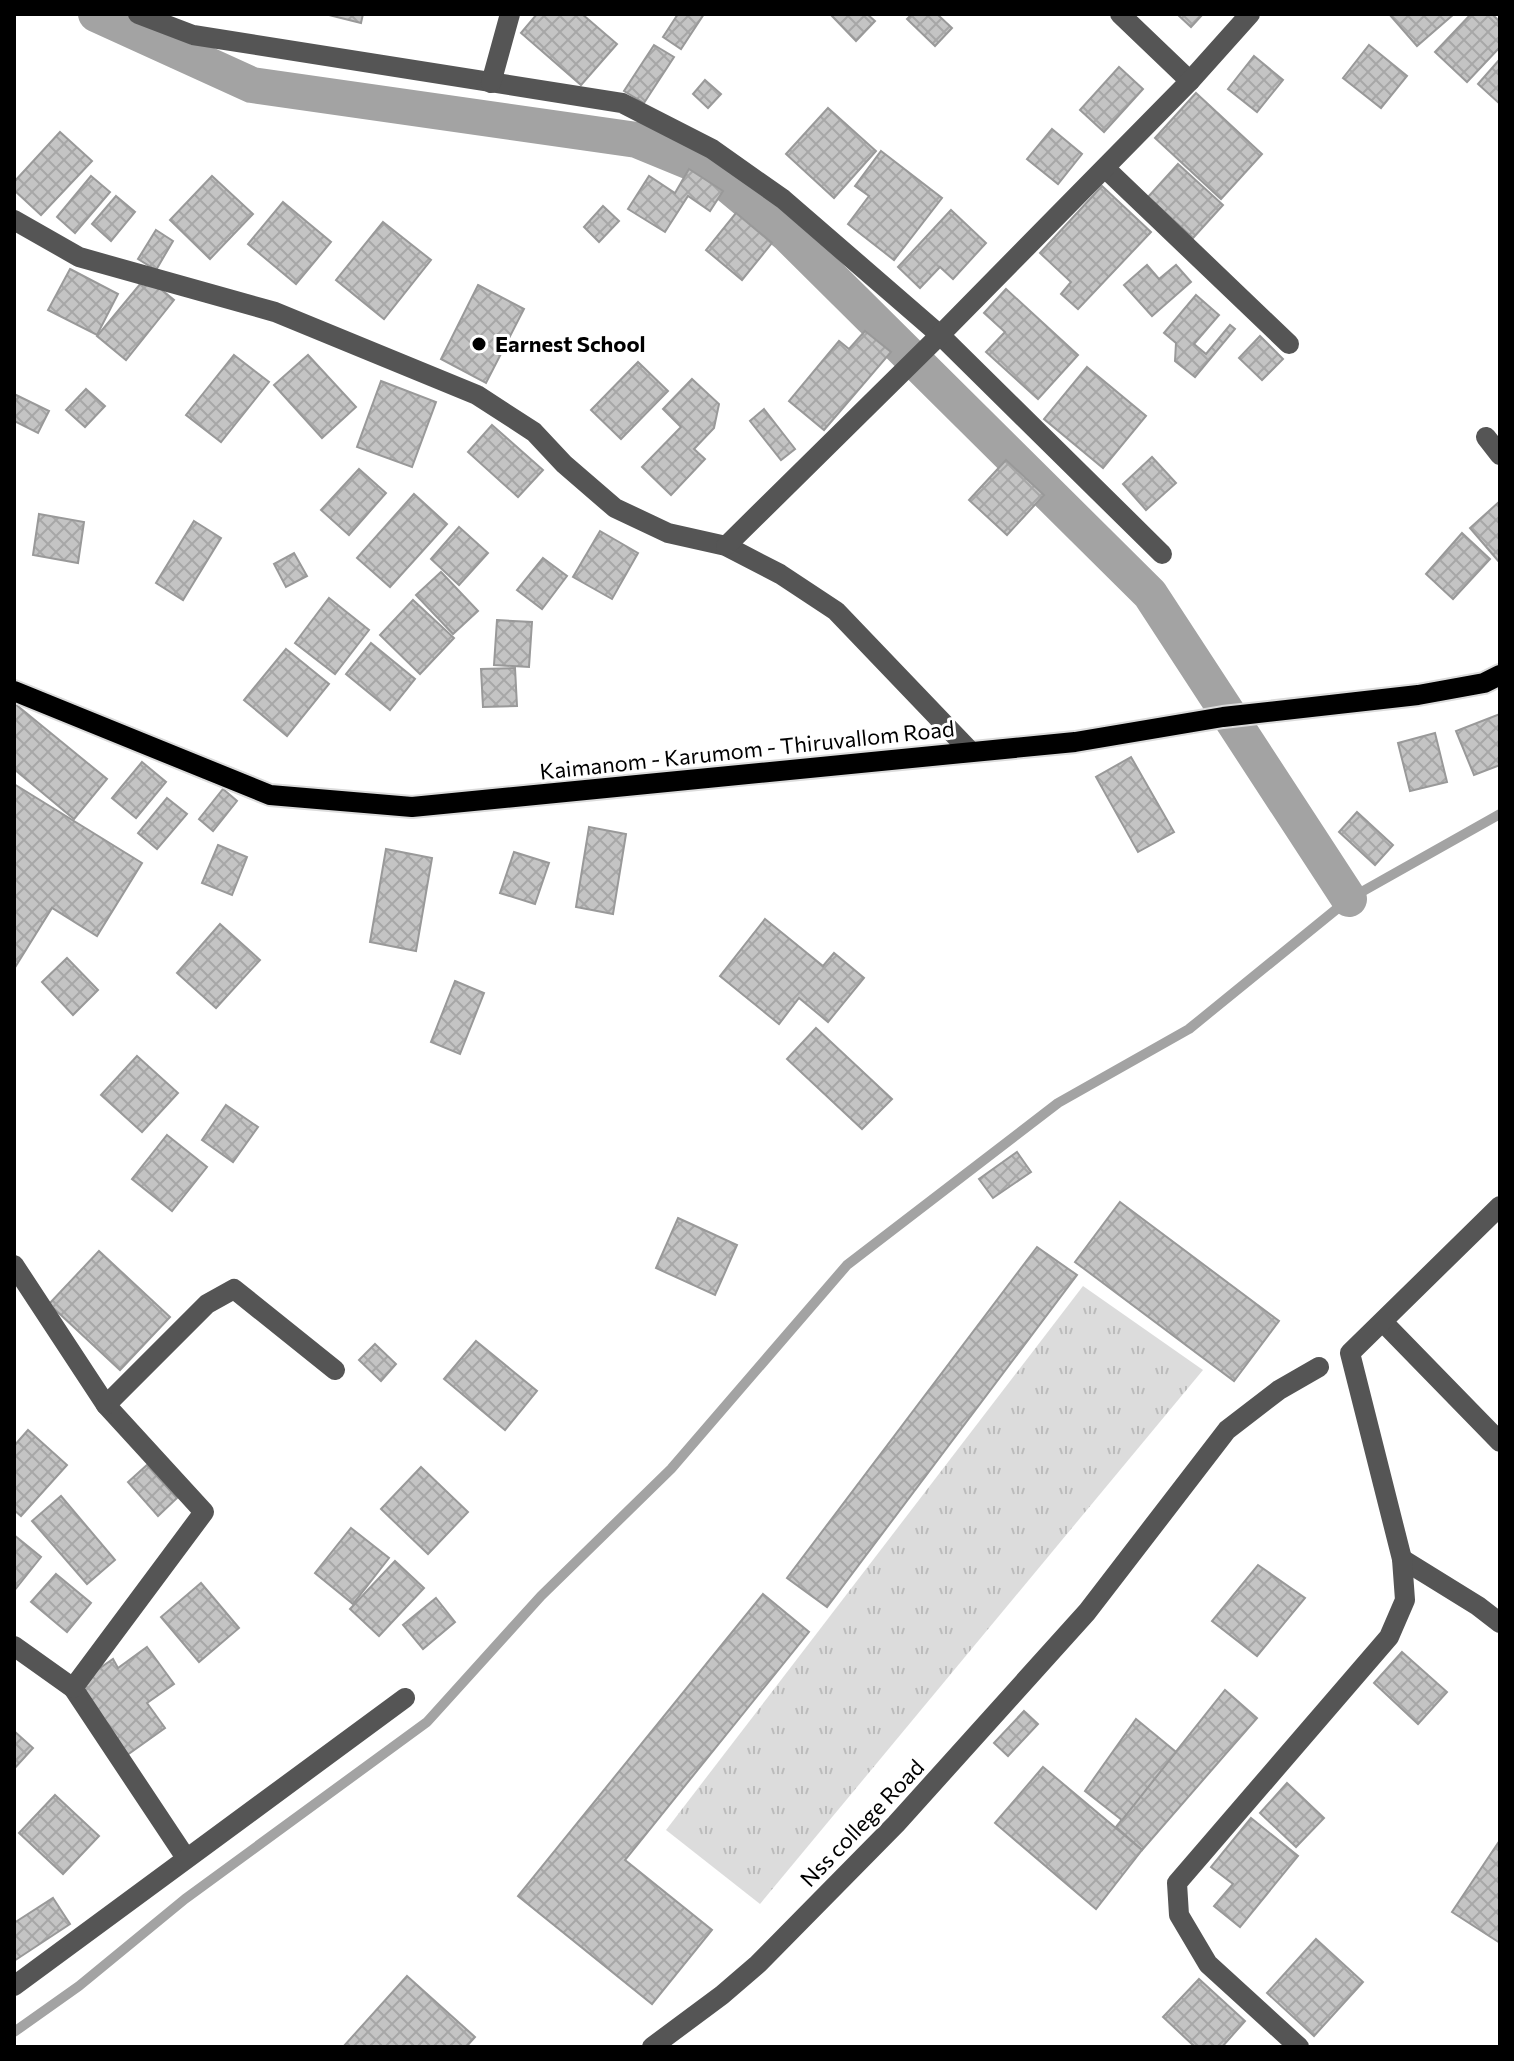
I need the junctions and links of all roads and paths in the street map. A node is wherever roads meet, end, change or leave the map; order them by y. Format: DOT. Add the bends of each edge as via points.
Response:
graph roads {
  1 [pos="138,14"];
  2 [pos="510,14"];
  3 [pos="1120,14"];
  4 [pos="1250,14"];
  5 [pos="1190,81"];
  6 [pos="491,83"];
  7 [pos="1105,168"];
  8 [pos="14,220"];
  9 [pos="940,335"];
  10 [pos="1289,344"];
  11 [pos="1486,437"];
  12 [pos="1500,455"];
  13 [pos="726,546"];
  14 [pos="1162,554"];
  15 [pos="1500,675"];
  16 [pos="14,691"];
  17 [pos="971,752"];
  18 [pos="1500,1206"];
  19 [pos="14,1265"];
  20 [pos="1383,1322"];
  21 [pos="1319,1367"];
  22 [pos="335,1370"];
  23 [pos="106,1405"];
  24 [pos="1500,1442"];
  25 [pos="1402,1559"];
  26 [pos="1500,1623"];
  27 [pos="14,1646"];
  28 [pos="73,1688"];
  29 [pos="405,1698"];
  30 [pos="186,1858"];
  31 [pos="14,1986"];
  32 [pos="652,2047"];
  33 [pos="1299,2047"];
  1 -- 6 [label="street" via="193,35"];
  2 -- 6 [label="street"];
  3 -- 5 [label="street"];
  4 -- 5 [label="street"];
  5 -- 7 [label="street"];
  6 -- 9 [label="street" via="622,103 712,149 783,199"];
  7 -- 9 [label="street"];
  7 -- 10 [label="street"];
  8 -- 13 [label="street" via="79,257 275,312 477,395 534,432 615,508 668,533"];
  9 -- 13 [label="street"];
  9 -- 14 [label="street"];
  11 -- 12 [label="street"];
  13 -- 17 [label="street" via="836,611"];
  15 -- 17 [label="main road, Kaimanom - Karumom - Thiruvallom Road" via="1418,695"];
  16 -- 17 [label="main road, Kaimanom - Karumom - Thiruvallom Road" via="270,795 412,807"];
  18 -- 20 [label="street"];
  19 -- 23 [label="street"];
  20 -- 24 [label="street"];
  20 -- 25 [label="street" via="1350,1353"];
  21 -- 32 [label="street, Nss college Road" via="1227,1430 1087,1612 907,1813 769,1953"];
  22 -- 23 [label="street" via="234,1289 207,1304"];
  23 -- 28 [label="street" via="204,1512"];
  25 -- 26 [label="street"];
  25 -- 33 [label="street" via="1405,1600 1389,1637 1177,1883 1179,1915 1208,1964"];
  27 -- 28 [label="street"];
  28 -- 30 [label="street"];
  29 -- 30 [label="street"];
  30 -- 31 [label="street"];
}
